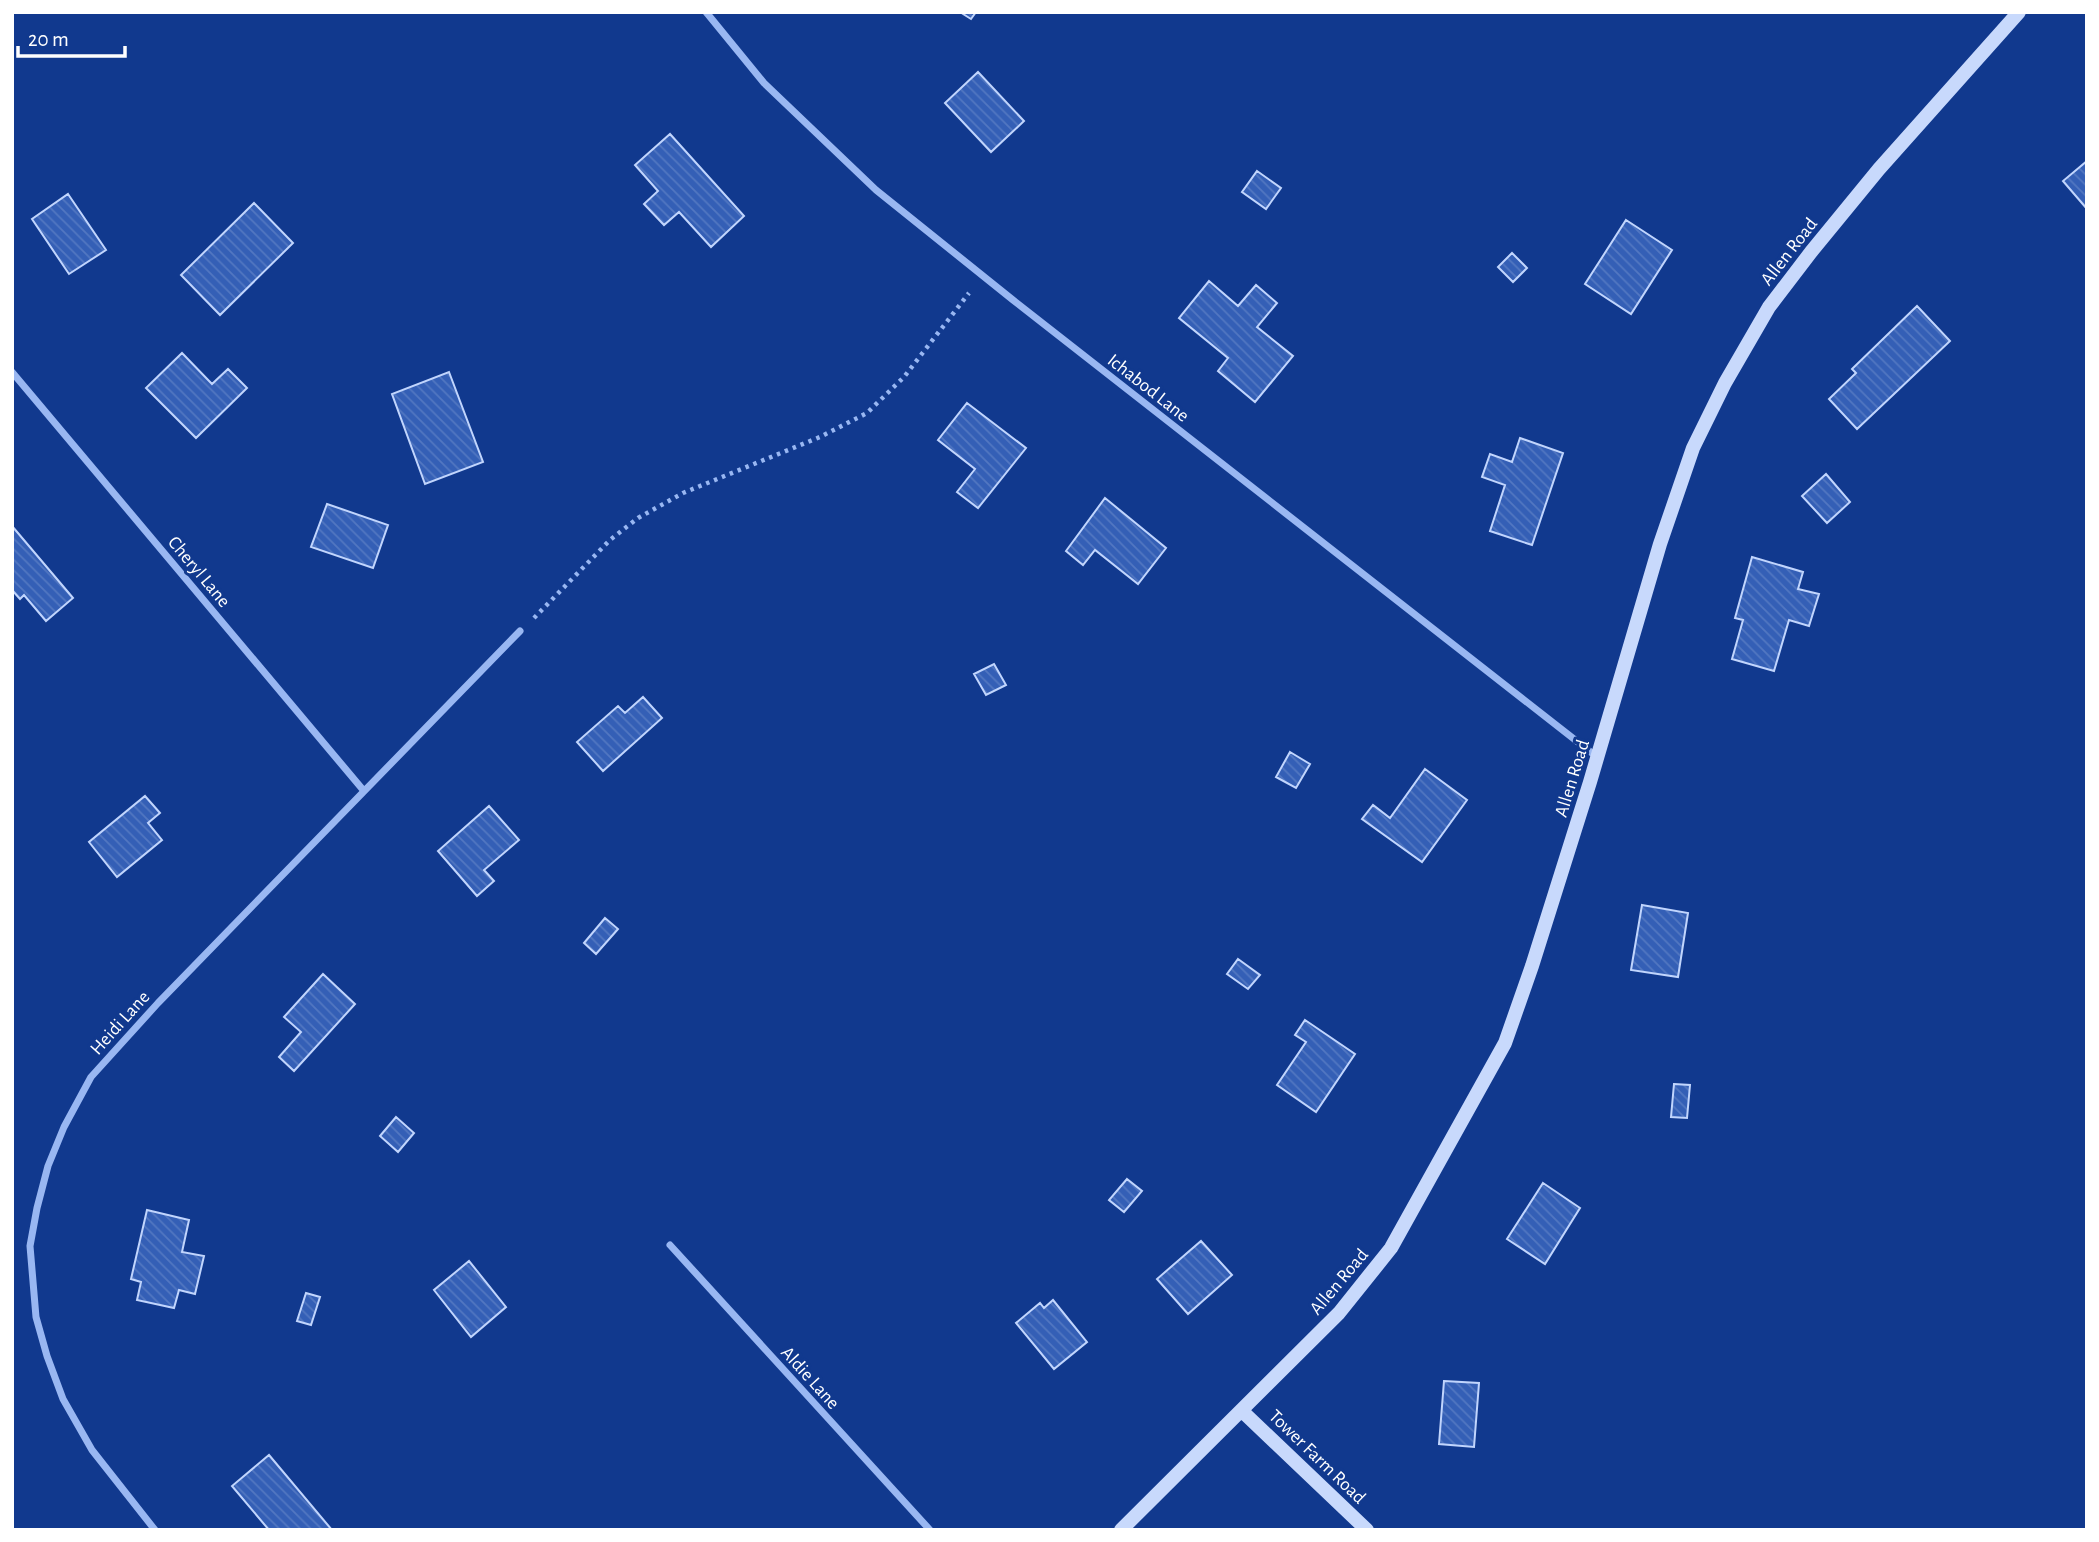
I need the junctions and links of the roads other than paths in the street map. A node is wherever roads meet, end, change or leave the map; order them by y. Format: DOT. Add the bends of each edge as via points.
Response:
graph roads {
  1 [pos="706,12"];
  2 [pos="2019,12"];
  3 [pos="12,372"];
  4 [pos="520,631"];
  5 [pos="1598,757"];
  6 [pos="364,791"];
  7 [pos="670,1245"];
  8 [pos="1242,1411"];
  9 [pos="155,1530"];
  10 [pos="930,1530"];
  11 [pos="1121,1530"];
  12 [pos="1367,1530"];
  1 -- 5 [label="street, Ichabod Lane" via="764,83 876,190"];
  2 -- 5 [label="street, Allen Road" via="1811,252 1769,307 1732,372 1693,448"];
  3 -- 6 [label="street, Cheryl Lane"];
  4 -- 6 [label="street, Heidi Lane"];
  5 -- 8 [label="street, Allen Road" via="1528,979 1505,1043 1475,1100 1391,1248 1339,1314"];
  6 -- 9 [label="street, Heidi Lane" via="91,1077 48,1166 30,1246 36,1317 47,1356 63,1399 92,1450"];
  7 -- 10 [label="street, Aldie Lane"];
  8 -- 11 [label="street, Allen Road"];
  8 -- 12 [label="street, Tower Farm Road"];
}
